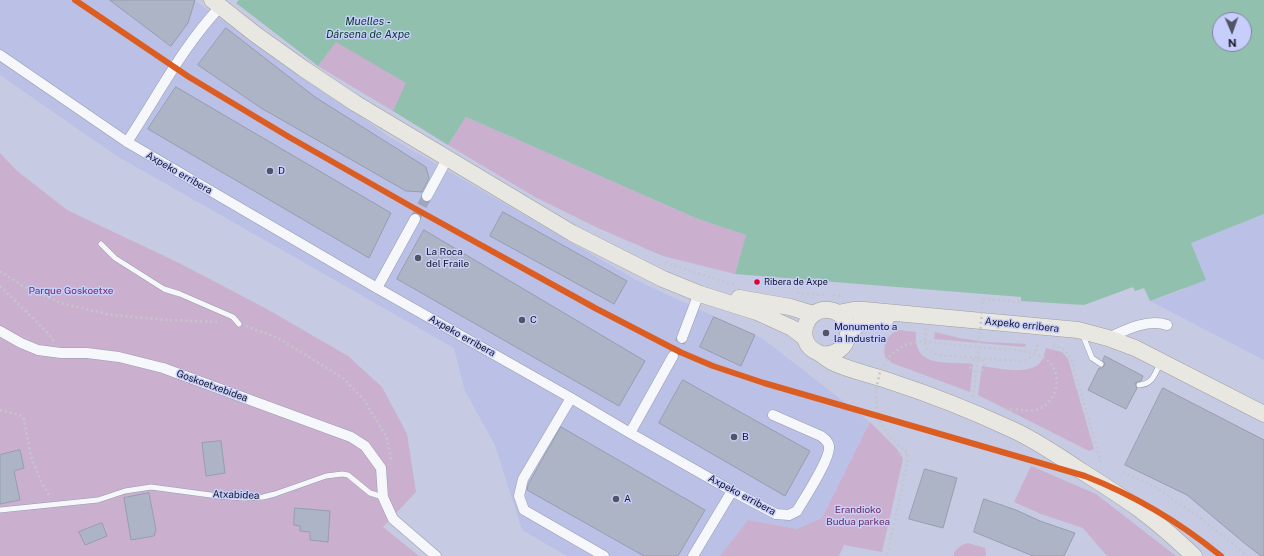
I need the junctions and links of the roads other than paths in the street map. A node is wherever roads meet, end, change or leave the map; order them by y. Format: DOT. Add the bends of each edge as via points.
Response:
graph roads {
  1 [pos="216,3"];
  2 [pos="0,55"];
  3 [pos="127,142"];
  4 [pos="447,159"];
  5 [pos="427,196"];
  6 [pos="415,219"];
  7 [pos="101,244"];
  8 [pos="377,288"];
  9 [pos="700,294"];
  10 [pos="838,313"];
  11 [pos="813,314"];
  12 [pos="239,324"];
  13 [pos="1167,326"];
  14 [pos="0,332"];
  15 [pos="804,337"];
  16 [pos="848,337"];
  17 [pos="682,338"];
  18 [pos="1084,338"];
  19 [pos="1108,338"];
  20 [pos="821,354"];
  21 [pos="673,356"];
  22 [pos="1157,360"];
  23 [pos="1101,364"];
  24 [pos="870,375"];
  25 [pos="1138,385"];
  26 [pos="571,398"];
  27 [pos="1264,414"];
  28 [pos="773,415"];
  29 [pos="630,433"];
  30 [pos="732,491"];
  31 [pos="383,497"];
  32 [pos="0,510"];
  33 [pos="1191,553"];
  34 [pos="436,556"];
  35 [pos="604,556"];
  36 [pos="693,556"];
  1 -- 3 [label="street"];
  1 -- 4 [label="main road" via="310,73"];
  2 -- 3 [label="street, Axpeko erribera"];
  3 -- 8 [label="street, Axpeko erribera"];
  4 -- 5 [label="street"];
  4 -- 9 [label="main road" via="572,233 662,279"];
  6 -- 8 [label="street"];
  7 -- 12 [label="lane" via="115,258 164,289 233,317"];
  8 -- 26 [label="street, Axpeko erribera"];
  9 -- 11 [label="main road" via="711,293 767,302"];
  9 -- 15 [label="main road" via="757,312 792,328"];
  9 -- 17 [label="street"];
  10 -- 11 [label="main road" via="830,310"];
  10 -- 16 [label="main road" via="848,325"];
  10 -- 19 [label="main road, Axpeko erribera" via="864,310 1072,330"];
  11 -- 15 [label="main road" via="805,324"];
  13 -- 19 [label="street" via="1155,322 1125,329"];
  14 -- 31 [label="street, Goskoetxebidea" via="38,350 118,357 163,368 350,437 365,446 381,468"];
  15 -- 20 [label="main road" via="810,348"];
  16 -- 18 [label="main road, Axpeko erribera" via="854,327 865,321 891,319"];
  16 -- 20 [label="main road" via="838,351 827,355"];
  16 -- 24 [label="main road" via="852,356"];
  18 -- 22 [label="main road, Axpeko erribera"];
  18 -- 23 [label="lane" via="1092,358"];
  19 -- 22 [label="main road, Axpeko erribera"];
  20 -- 24 [label="main road" via="831,361"];
  21 -- 29 [label="street"];
  22 -- 25 [label="lane" via="1151,381 1146,385"];
  22 -- 27 [label="main road, Axpeko erribera"];
  24 -- 33 [label="main road" via="1012,429 1055,453 1139,509"];
  26 -- 29 [label="street, Axpeko erribera"];
  26 -- 35 [label="street" via="523,479 519,496 524,510"];
  28 -- 30 [label="street, Axpeko erribera" via="822,436 827,441 827,458 797,511 789,516 776,514"];
  29 -- 30 [label="street, Axpeko erribera"];
  30 -- 36 [label="street"];
  31 -- 32 [label="lane, Atxabidea" via="370,493 348,475 342,474 326,476 263,497 218,496 151,487 126,491 98,500"];
  31 -- 34 [label="street" via="393,519"];
}
